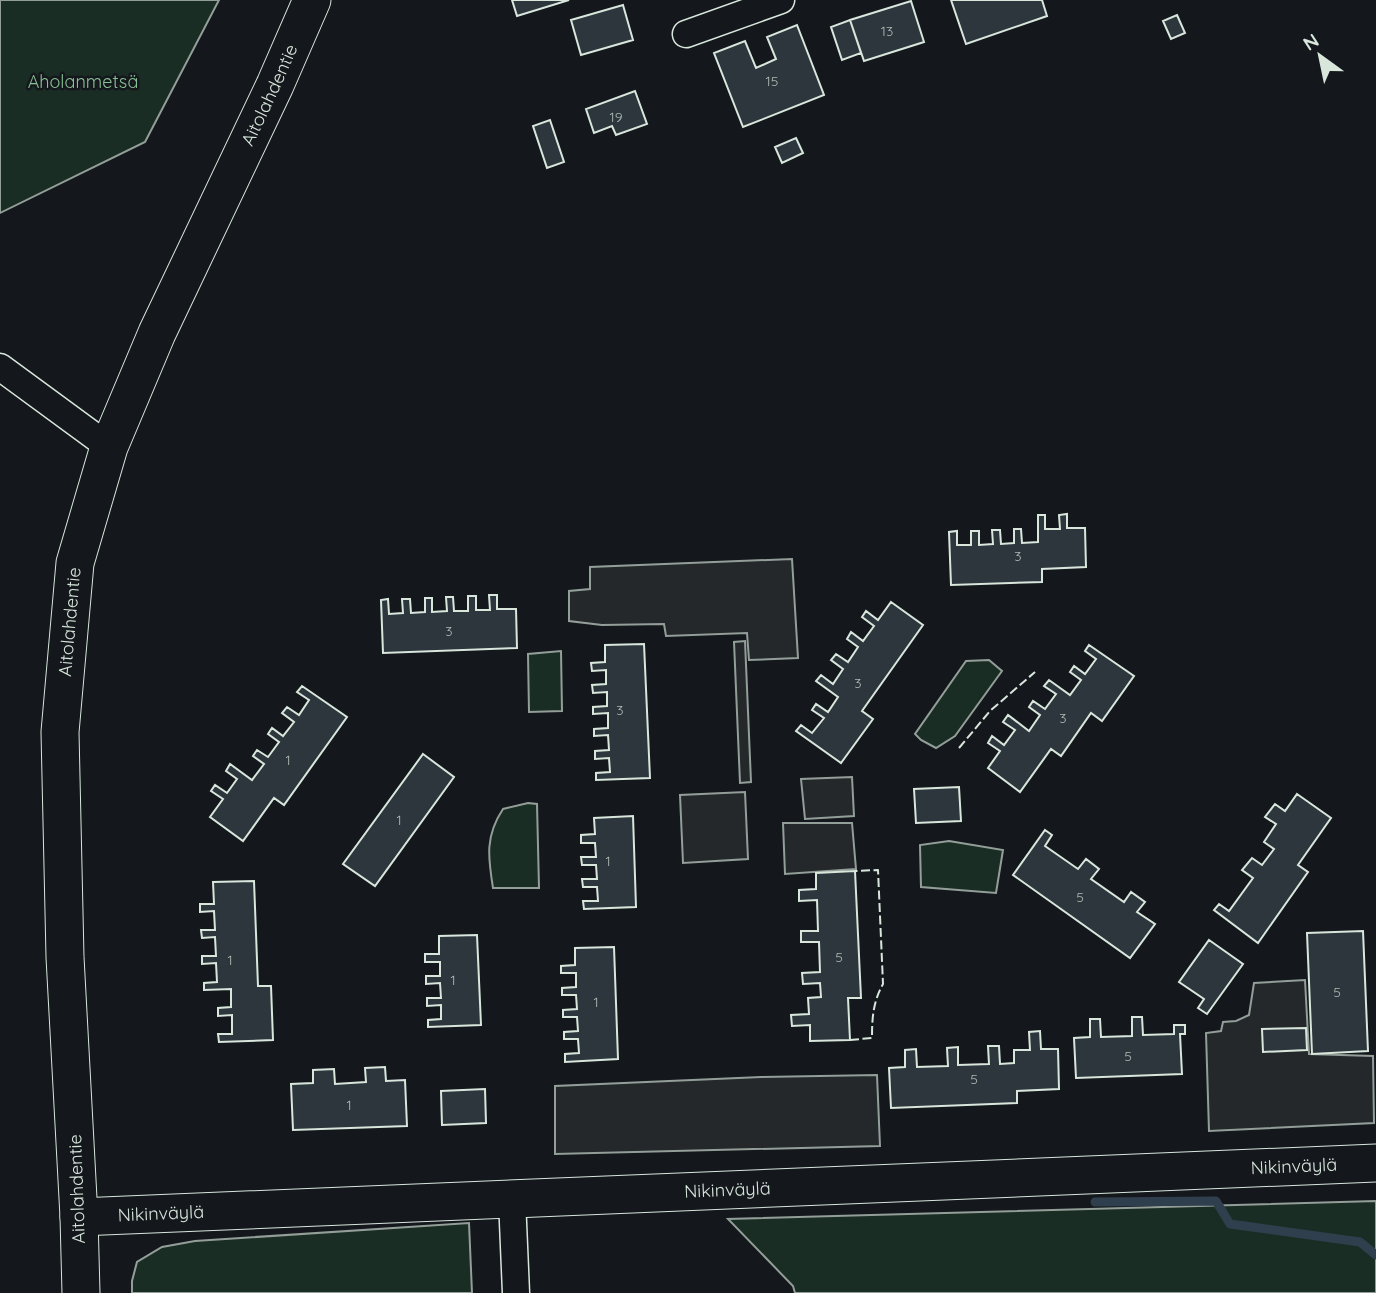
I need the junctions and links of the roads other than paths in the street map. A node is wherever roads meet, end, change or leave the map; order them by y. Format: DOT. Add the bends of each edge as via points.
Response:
graph roads {
  1 [pos="312,0"];
  2 [pos="781,0"];
  3 [pos="686,34"];
  4 [pos="0,367"];
  5 [pos="109,447"];
  6 [pos="1376,1163"];
  7 [pos="512,1199"];
  8 [pos="79,1217"];
  9 [pos="80,1293"];
  10 [pos="516,1293"];
  1 -- 5 [label="main road, Aitolahdentie"];
  2 -- 3 [label="street"];
  4 -- 5 [label="street"];
  5 -- 8 [label="main road, Aitolahdentie" via="75,564 60,732 65,957"];
  6 -- 7 [label="main road, Nikinväylä"];
  7 -- 8 [label="main road, Nikinväylä"];
  7 -- 10 [label="street"];
  8 -- 9 [label="main road, Aitolahdentie"];
}
